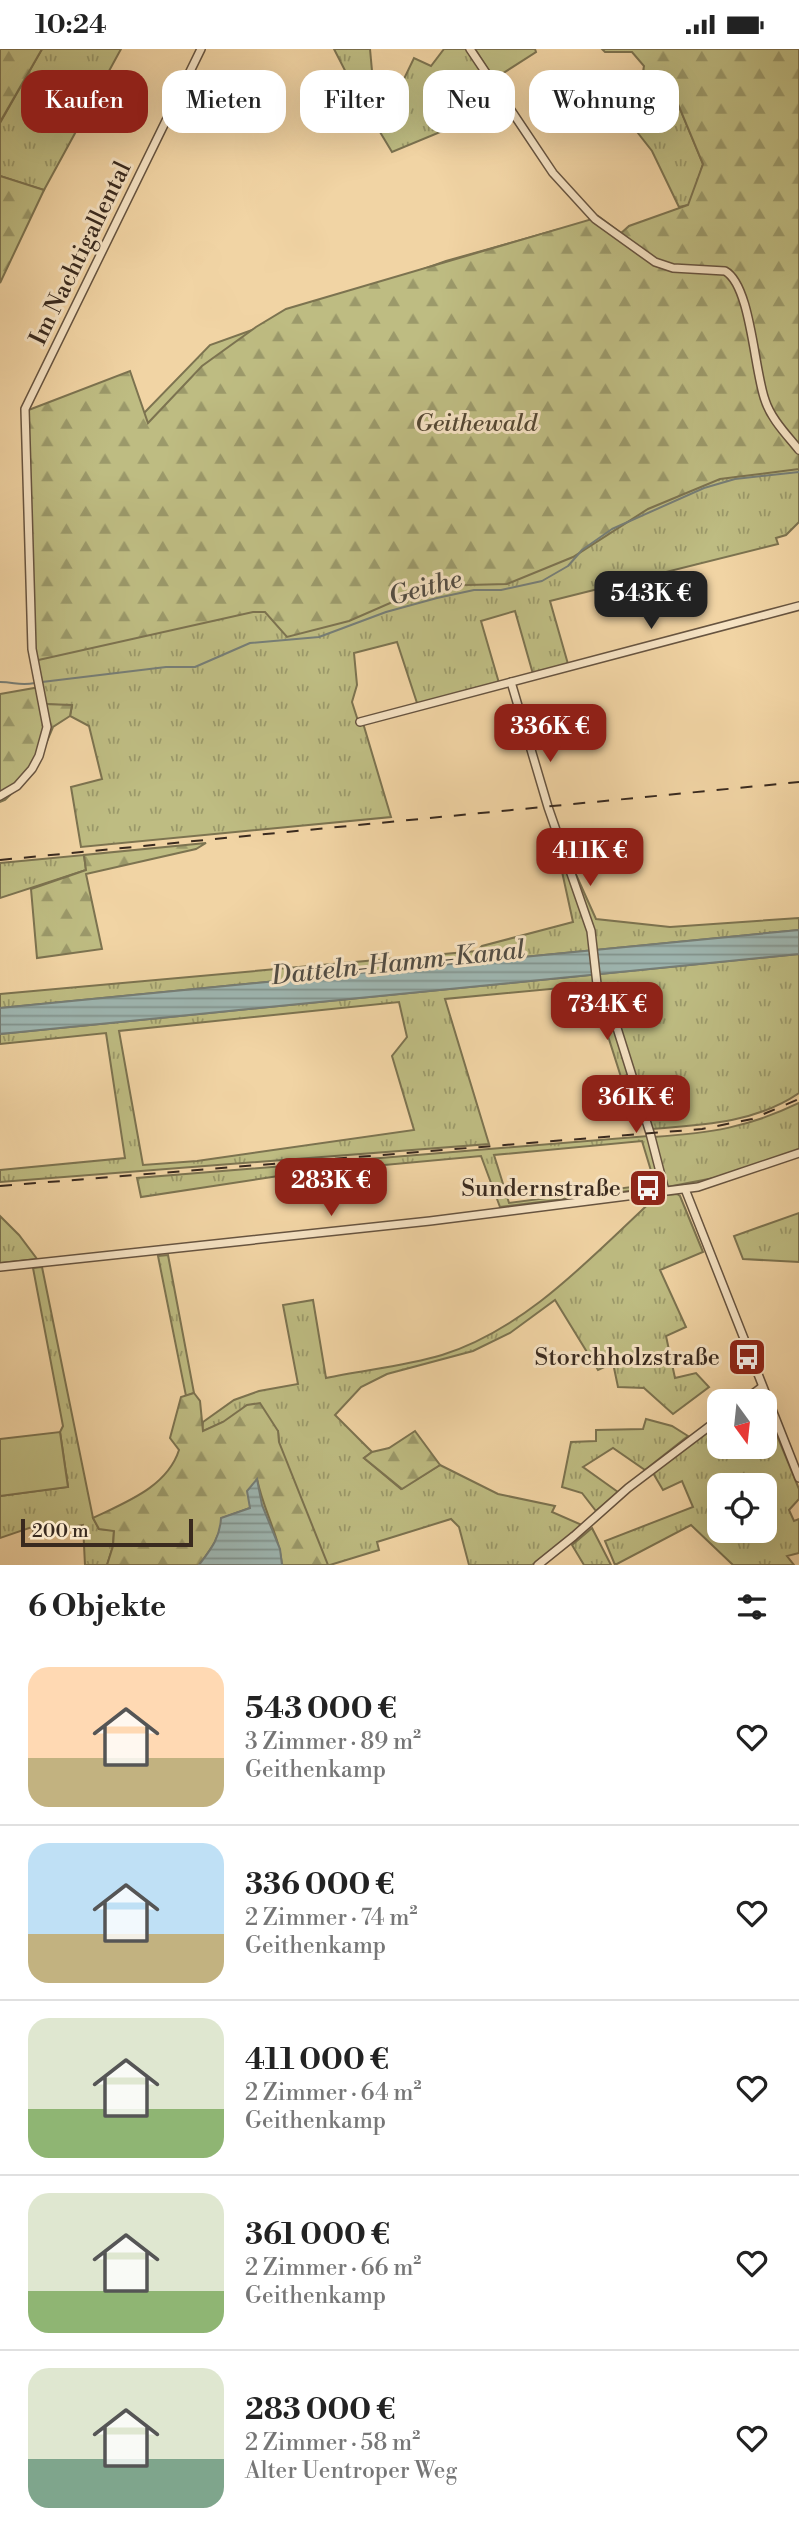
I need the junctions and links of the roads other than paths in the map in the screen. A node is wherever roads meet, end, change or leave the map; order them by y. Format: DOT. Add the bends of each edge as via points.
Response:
graph roads {
  1 [pos="201,49"];
  2 [pos="470,49"];
  3 [pos="799,450"];
  4 [pos="799,606"];
  5 [pos="511,682"];
  6 [pos="360,722"];
  7 [pos="0,796"];
  8 [pos="799,1153"];
  9 [pos="685,1189"];
  10 [pos="665,1191"];
  11 [pos="0,1267"];
  12 [pos="762,1387"];
  13 [pos="759,1389"];
  14 [pos="707,1428"];
  15 [pos="799,1478"];
  16 [pos="538,1565"];
  1 -- 7 [label="street, Im Nachtigallental" via="25,409 32,649 47,727 32,769"];
  2 -- 3 [label="street" via="553,173 595,219 641,254 673,268 725,271 736,279 765,403"];
  4 -- 5 [label="street"];
  5 -- 6 [label="street"];
  5 -- 10 [label="street" via="591,931 600,998 617,1028"];
  8 -- 9 [label="street" via="720,1182"];
  9 -- 10 [label="street"];
  9 -- 12 [label="street"];
  10 -- 11 [label="street"];
  12 -- 13 [label="street"];
  12 -- 15 [label="street"];
  14 -- 16 [label="street"];
}
